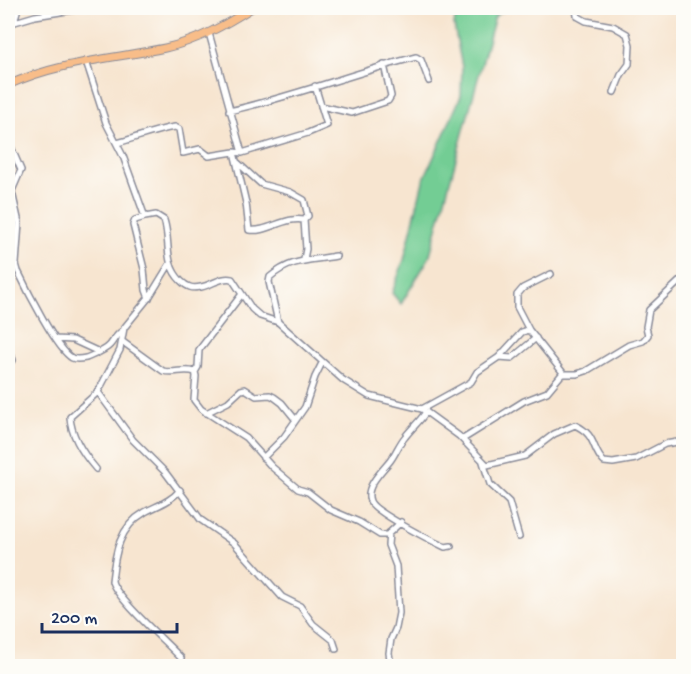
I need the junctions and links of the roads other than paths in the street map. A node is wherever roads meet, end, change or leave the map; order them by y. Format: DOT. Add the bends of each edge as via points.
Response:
graph roads {
  1 [pos="18,8"];
  2 [pos="86,8"];
  3 [pos="252,8"];
  4 [pos="576,8"];
  5 [pos="67,9"];
  6 [pos="11,23"];
  7 [pos="209,33"];
  8 [pos="86,61"];
  9 [pos="384,65"];
  10 [pos="429,81"];
  11 [pos="8,85"];
  12 [pos="315,86"];
  13 [pos="614,92"];
  14 [pos="321,106"];
  15 [pos="229,111"];
  16 [pos="8,140"];
  17 [pos="117,143"];
  18 [pos="234,152"];
  19 [pos="242,153"];
  20 [pos="238,163"];
  21 [pos="12,192"];
  22 [pos="8,200"];
  23 [pos="15,207"];
  24 [pos="8,216"];
  25 [pos="145,217"];
  26 [pos="304,220"];
  27 [pos="336,256"];
  28 [pos="304,259"];
  29 [pos="169,265"];
  30 [pos="551,274"];
  31 [pos="684,277"];
  32 [pos="242,294"];
  33 [pos="149,298"];
  34 [pos="278,322"];
  35 [pos="529,330"];
  36 [pos="122,331"];
  37 [pos="536,338"];
  38 [pos="56,339"];
  39 [pos="123,342"];
  40 [pos="8,346"];
  41 [pos="99,352"];
  42 [pos="499,357"];
  43 [pos="13,360"];
  44 [pos="322,363"];
  45 [pos="195,372"];
  46 [pos="564,374"];
  47 [pos="98,392"];
  48 [pos="424,410"];
  49 [pos="206,413"];
  50 [pos="295,419"];
  51 [pos="463,439"];
  52 [pos="684,441"];
  53 [pos="263,458"];
  54 [pos="483,462"];
  55 [pos="96,469"];
  56 [pos="180,490"];
  57 [pos="401,522"];
  58 [pos="389,533"];
  59 [pos="519,537"];
  60 [pos="451,546"];
  61 [pos="336,649"];
  62 [pos="181,658"];
  63 [pos="391,666"];
  1 -- 6 [label="street"];
  2 -- 5 [label="street"];
  3 -- 7 [label="main road"];
  4 -- 13 [label="street" via="577,16 586,21 613,26 627,34 629,64"];
  5 -- 6 [label="street"];
  7 -- 8 [label="main road" via="166,48"];
  7 -- 15 [label="street"];
  8 -- 11 [label="main road"];
  8 -- 17 [label="street" via="106,123"];
  9 -- 10 [label="street" via="418,57"];
  9 -- 12 [label="street"];
  9 -- 14 [label="street" via="391,96 388,100 352,113"];
  12 -- 14 [label="street"];
  12 -- 15 [label="street"];
  14 -- 19 [label="street" via="327,125"];
  15 -- 19 [label="street"];
  16 -- 21 [label="street" via="21,170"];
  17 -- 18 [label="street" via="175,127 179,129 183,153 202,149 209,156"];
  17 -- 25 [label="street"];
  18 -- 19 [label="street"];
  18 -- 20 [label="street"];
  20 -- 26 [label="street" via="261,184 303,198 308,216"];
  20 -- 26 [label="street" via="249,230"];
  21 -- 22 [label="street"];
  21 -- 23 [label="street"];
  23 -- 24 [label="street"];
  23 -- 38 [label="street" via="19,223 18,271"];
  25 -- 29 [label="street" via="156,215 164,219"];
  25 -- 33 [label="street" via="135,220 133,225"];
  26 -- 28 [label="street"];
  27 -- 28 [label="street"];
  28 -- 34 [label="street" via="288,264 270,277"];
  29 -- 32 [label="street" via="189,287 204,287 229,277"];
  29 -- 33 [label="street"];
  30 -- 35 [label="street" via="517,295"];
  31 -- 46 [label="street" via="649,310 645,339 581,374"];
  32 -- 34 [label="street" via="260,316"];
  32 -- 45 [label="street" via="198,350"];
  33 -- 36 [label="street"];
  34 -- 44 [label="street"];
  35 -- 37 [label="street"];
  35 -- 42 [label="street" via="518,335"];
  36 -- 39 [label="street"];
  36 -- 41 [label="street"];
  37 -- 42 [label="street" via="512,358"];
  37 -- 46 [label="street"];
  38 -- 41 [label="street" via="73,340"];
  38 -- 41 [label="street" via="71,358 78,360"];
  39 -- 45 [label="street" via="163,371"];
  39 -- 47 [label="street"];
  40 -- 43 [label="street"];
  42 -- 48 [label="street" via="477,372 471,382"];
  44 -- 48 [label="street" via="369,396"];
  44 -- 50 [label="street" via="309,399"];
  45 -- 49 [label="street" via="195,400"];
  46 -- 51 [label="street" via="547,392 515,406"];
  47 -- 55 [label="street" via="70,420 81,448"];
  47 -- 56 [label="street" via="137,445"];
  48 -- 51 [label="street"];
  48 -- 57 [label="street" via="382,469 369,495 376,508"];
  49 -- 50 [label="street" via="245,389 256,396 274,397"];
  49 -- 53 [label="street" via="246,438"];
  50 -- 53 [label="street"];
  51 -- 54 [label="street"];
  52 -- 54 [label="street" via="665,444 636,459 604,462 590,436 575,425 554,434 518,459 488,465"];
  53 -- 58 [label="street" via="298,489 331,510 380,535"];
  54 -- 59 [label="street" via="490,484 509,502"];
  56 -- 61 [label="street" via="201,520 234,543 282,597 303,609 310,622 333,640"];
  56 -- 62 [label="street" via="126,528 119,542 112,581"];
  57 -- 58 [label="street"];
  57 -- 60 [label="street" via="445,547"];
  58 -- 63 [label="street" via="399,613 391,639"];
}
